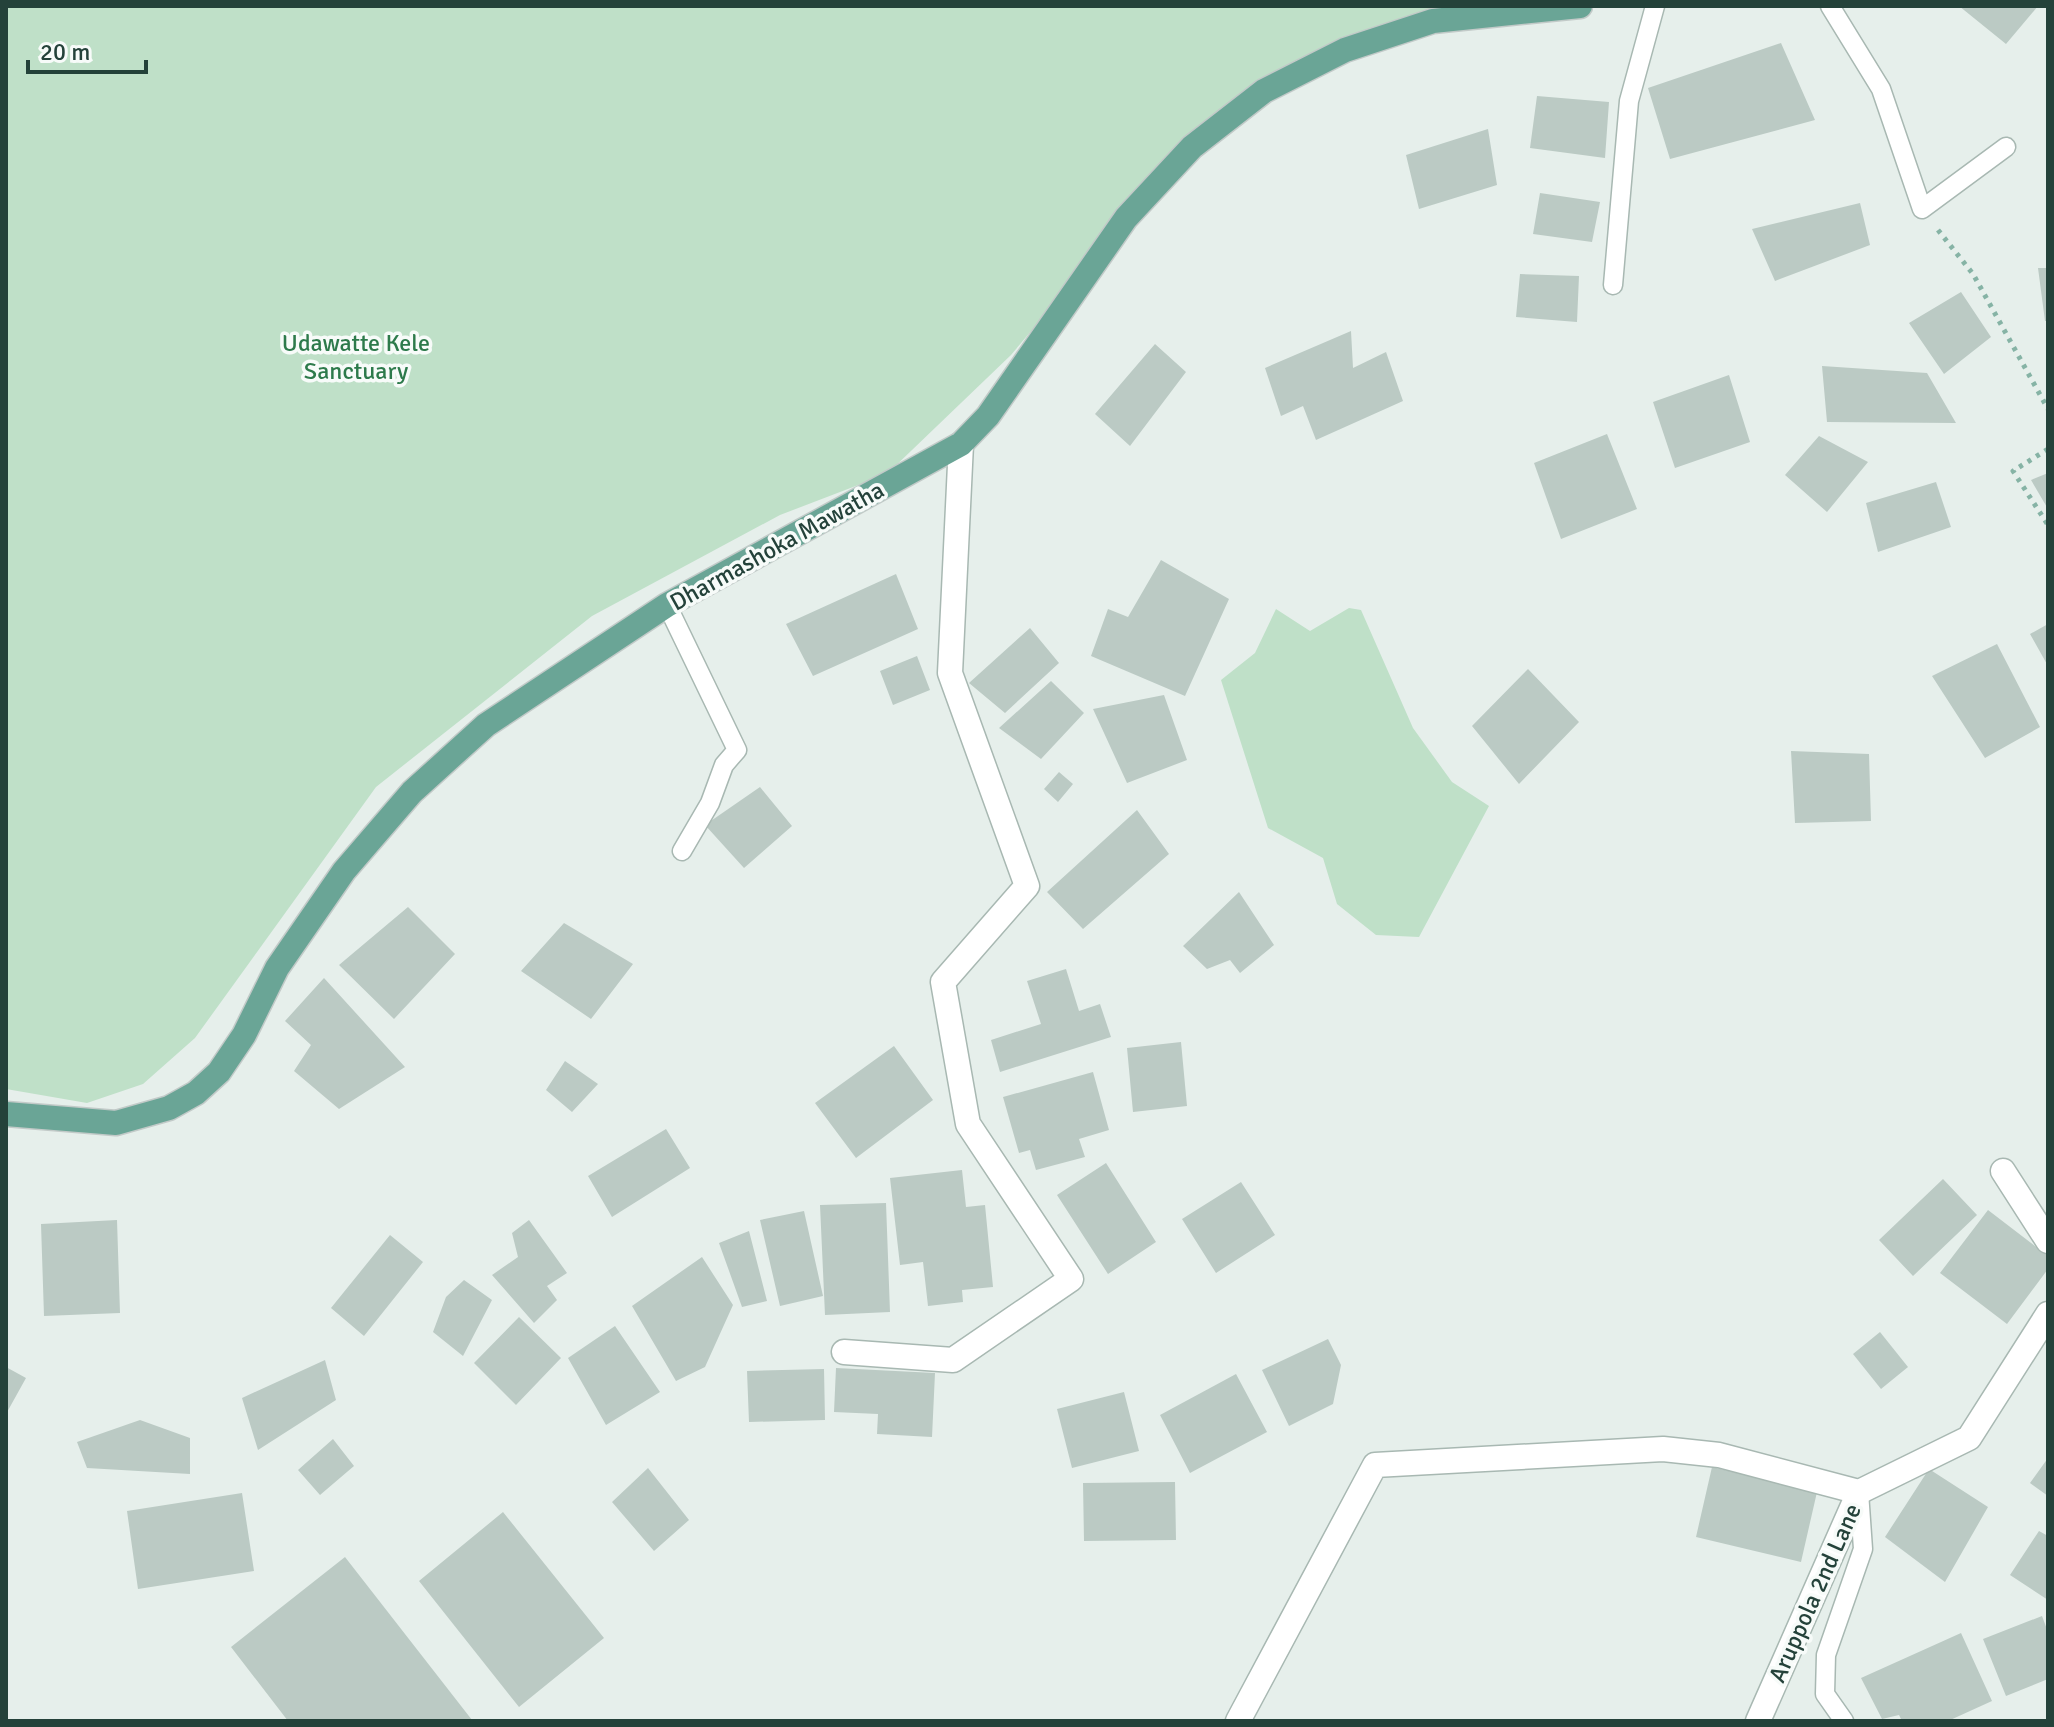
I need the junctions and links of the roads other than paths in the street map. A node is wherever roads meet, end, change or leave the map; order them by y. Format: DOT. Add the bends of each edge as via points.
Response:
graph roads {
  1 [pos="1580,6"];
  2 [pos="1655,6"];
  3 [pos="1830,6"];
  4 [pos="2006,147"];
  5 [pos="1613,285"];
  6 [pos="961,444"];
  7 [pos="667,605"];
  8 [pos="682,851"];
  9 [pos="6,1114"];
  10 [pos="2003,1171"];
  11 [pos="2048,1241"];
  12 [pos="2048,1314"];
  13 [pos="844,1352"];
  14 [pos="1859,1492"];
  15 [pos="1238,1721"];
  16 [pos="1758,1721"];
  17 [pos="1844,1721"];
  1 -- 6 [label="main road, Dharmashoka Mawatha" via="1433,21 1345,50 1264,91 1192,147 1126,218 988,416"];
  2 -- 5 [label="lane" via="1629,101"];
  3 -- 4 [label="lane" via="1881,89 1922,209"];
  6 -- 7 [label="main road, Dharmashoka Mawatha"];
  6 -- 13 [label="street" via="950,673 1027,886 943,982 968,1124 1071,1279 953,1360"];
  7 -- 8 [label="lane" via="737,750 724,765 710,803"];
  7 -- 9 [label="main road, Dharmashoka Mawatha" via="486,725 412,792 344,871 277,968 244,1035 219,1072 196,1093 169,1108 116,1123"];
  10 -- 11 [label="street"];
  12 -- 14 [label="street, Aruppola 2nd Lane" via="1969,1438"];
  14 -- 15 [label="street" via="1719,1455 1663,1449 1375,1465"];
  14 -- 16 [label="street, Aruppola 2nd Lane"];
  14 -- 17 [label="lane" via="1863,1549 1826,1655 1825,1694"];
}
